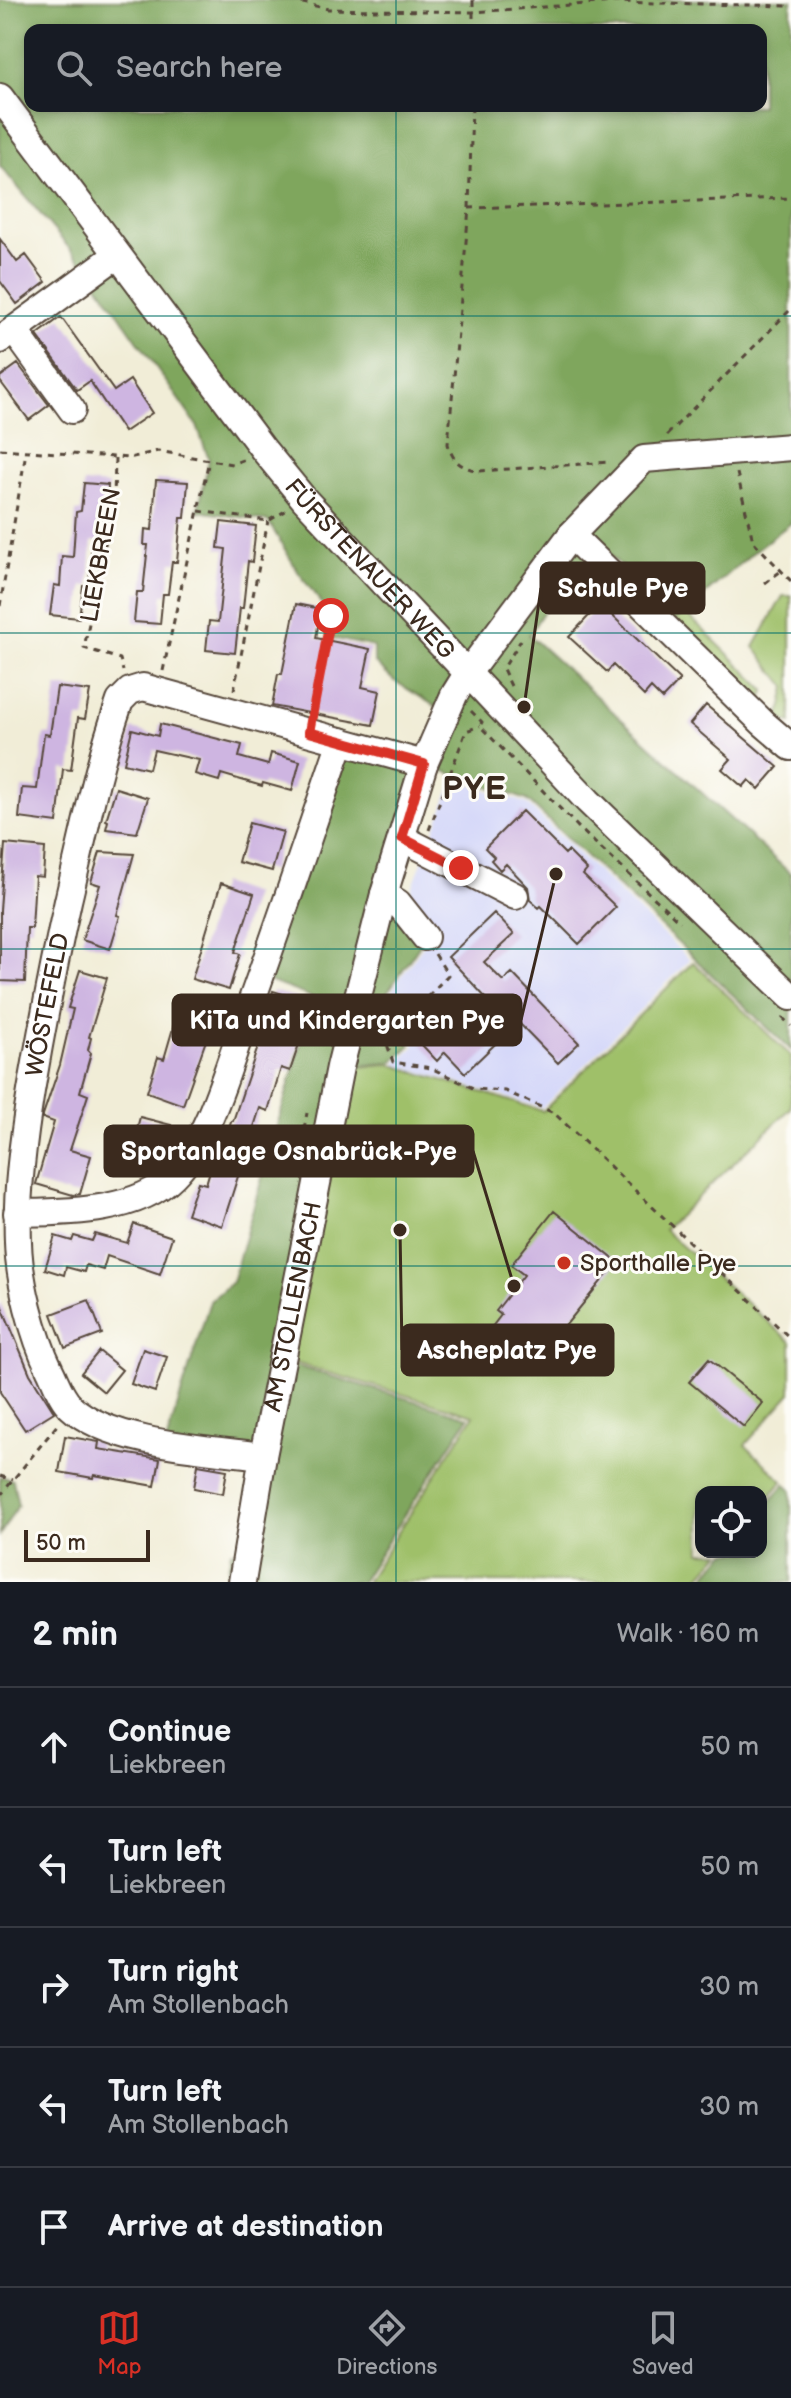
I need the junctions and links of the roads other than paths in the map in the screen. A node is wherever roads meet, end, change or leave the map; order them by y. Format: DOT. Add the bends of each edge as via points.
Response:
graph roads {
  1 [pos="0,97"];
  2 [pos="117,255"];
  3 [pos="7,335"];
  4 [pos="72,410"];
  5 [pos="791,447"];
  6 [pos="571,535"];
  7 [pos="467,674"];
  8 [pos="341,741"];
  9 [pos="791,747"];
  10 [pos="424,764"];
  11 [pos="412,843"];
  12 [pos="384,894"];
  13 [pos="515,896"];
  14 [pos="425,937"];
  15 [pos="791,997"];
  16 [pos="17,1213"];
  17 [pos="263,1456"];
  18 [pos="242,1582"];
  1 -- 2 [label="street, FÜRSTENAUER WEG"];
  2 -- 3 [label="street"];
  2 -- 7 [label="street, FÜRSTENAUER WEG" via="304,499"];
  3 -- 4 [label="street"];
  5 -- 6 [label="street, AM STOLLENBACH" via="644,459"];
  6 -- 7 [label="street, AM STOLLENBACH"];
  6 -- 9 [label="street"];
  7 -- 10 [label="street, AM STOLLENBACH"];
  7 -- 15 [label="street, FÜRSTENAUER WEG" via="487,719 588,801"];
  8 -- 10 [label="street"];
  8 -- 16 [label="street" via="235,1048 194,1148 173,1176 147,1194 106,1207"];
  8 -- 16 [label="street, WÖSTEFELD" via="143,687 120,701 47,995"];
  10 -- 11 [label="street, AM STOLLENBACH"];
  11 -- 12 [label="street, AM STOLLENBACH"];
  11 -- 13 [label="street"];
  12 -- 14 [label="street"];
  12 -- 17 [label="street, AM STOLLENBACH" via="340,1067"];
  16 -- 17 [label="street, WÖSTEFELD" via="27,1303 44,1357 71,1408 132,1435"];
  17 -- 18 [label="street, AM STOLLENBACH"];
}
